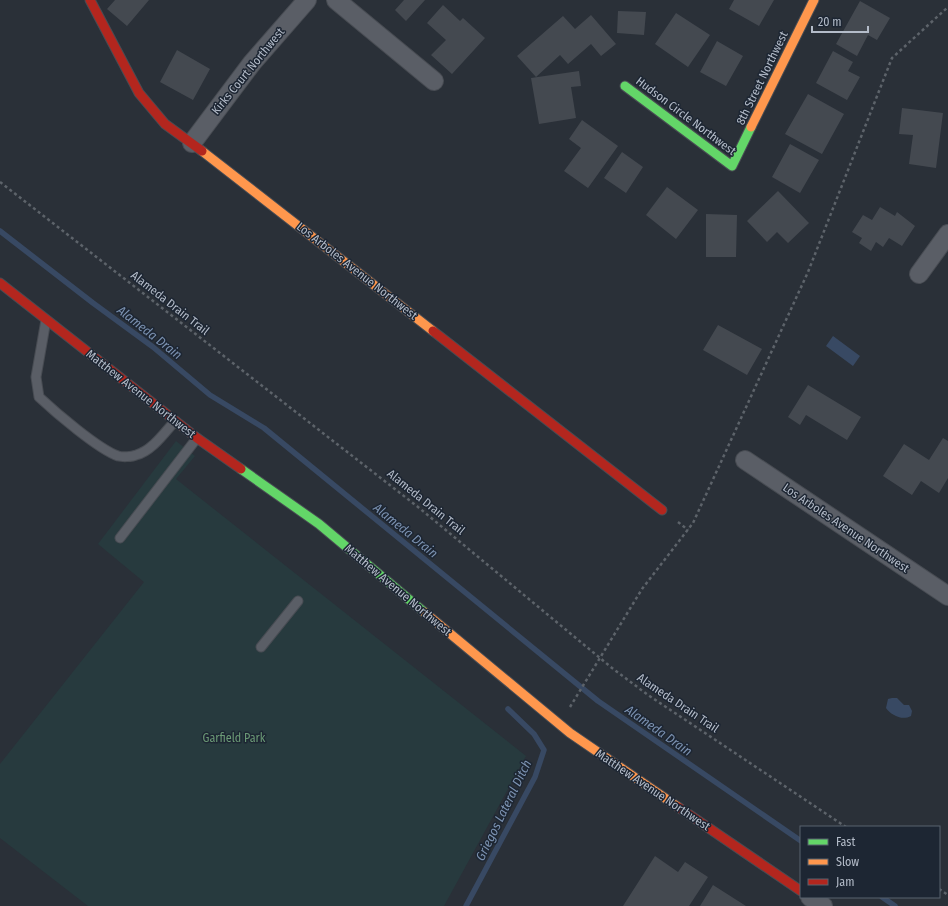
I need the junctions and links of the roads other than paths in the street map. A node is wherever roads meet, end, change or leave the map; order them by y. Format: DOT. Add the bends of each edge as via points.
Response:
graph roads {
  1 [pos="90,0"];
  2 [pos="306,0"];
  3 [pos="336,0"];
  4 [pos="814,0"];
  5 [pos="434,81"];
  6 [pos="625,86"];
  7 [pos="192,143"];
  8 [pos="732,166"];
  9 [pos="948,234"];
  10 [pos="918,274"];
  11 [pos="0,283"];
  12 [pos="46,319"];
  13 [pos="175,421"];
  14 [pos="197,438"];
  15 [pos="745,460"];
  16 [pos="662,510"];
  17 [pos="120,538"];
  18 [pos="948,596"];
  19 [pos="298,601"];
  20 [pos="260,647"];
  21 [pos="800,890"];
  22 [pos="811,898"];
  23 [pos="823,906"];
  1 -- 7 [label="street, Los Arboles Avenue Northwest" via="139,92 165,124"];
  2 -- 7 [label="street, Kirks Court Northwest" via="252,63"];
  3 -- 5 [label="street"];
  4 -- 8 [label="street, 8th Street Northwest"];
  6 -- 8 [label="street, Hudson Circle Northwest"];
  7 -- 16 [label="street, Los Arboles Avenue Northwest"];
  9 -- 10 [label="street"];
  11 -- 12 [label="street, Matthew Avenue Northwest"];
  12 -- 13 [label="street, Matthew Avenue Northwest"];
  12 -- 13 [label="lane" via="36,377 39,397 52,409 105,449 119,456 137,455 150,447"];
  13 -- 14 [label="street, Matthew Avenue Northwest"];
  14 -- 17 [label="lane"];
  14 -- 21 [label="street, Matthew Avenue Northwest" via="319,524 570,733"];
  15 -- 18 [label="street, Los Arboles Avenue Northwest"];
  19 -- 20 [label="lane"];
  22 -- 23 [label="street"];
}
